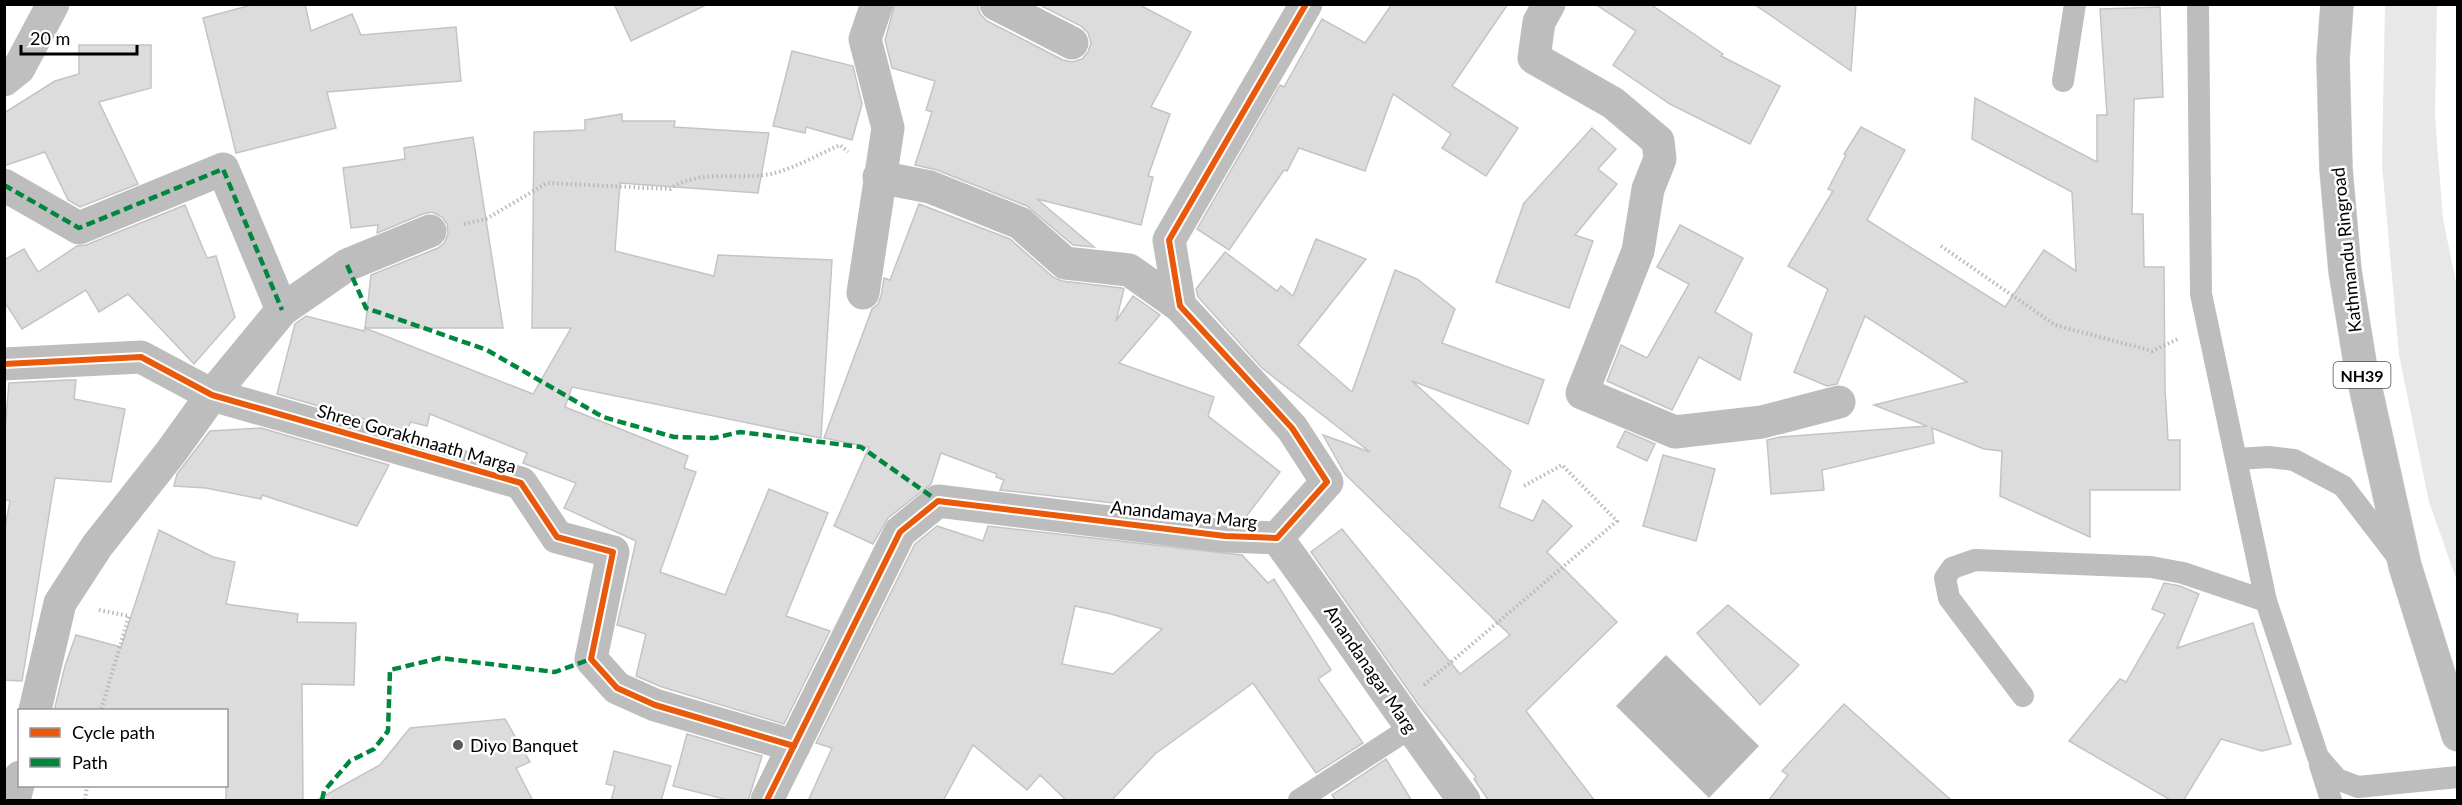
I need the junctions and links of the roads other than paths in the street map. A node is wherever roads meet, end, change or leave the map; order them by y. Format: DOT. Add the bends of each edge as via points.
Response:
graph roads {
  1 [pos="53,4"];
  2 [pos="877,4"];
  3 [pos="996,4"];
  4 [pos="1306,4"];
  5 [pos="1549,4"];
  6 [pos="2075,4"];
  7 [pos="2198,4"];
  8 [pos="2337,4"];
  9 [pos="1072,43"];
  10 [pos="4,80"];
  11 [pos="2063,81"];
  12 [pos="879,177"];
  13 [pos="4,185"];
  14 [pos="430,231"];
  15 [pos="862,293"];
  16 [pos="1180,306"];
  17 [pos="282,310"];
  18 [pos="4,364"];
  19 [pos="212,395"];
  20 [pos="1839,402"];
  21 [pos="2236,459"];
  22 [pos="1277,538"];
  23 [pos="2405,566"];
  24 [pos="2266,601"];
  25 [pos="2023,696"];
  26 [pos="35,709"];
  27 [pos="1403,718"];
  28 [pos="2457,735"];
  29 [pos="794,746"];
  30 [pos="2318,757"];
  31 [pos="2457,777"];
  32 [pos="18,785"];
  33 [pos="14,801"];
  34 [pos="766,801"];
  35 [pos="1299,801"];
  36 [pos="1464,801"];
  37 [pos="2331,801"];
  1 -- 10 [label="main road" via="19,69"];
  2 -- 12 [label="main road" via="865,39 888,128"];
  3 -- 9 [label="main road"];
  4 -- 16 [label="main road" via="1169,240"];
  5 -- 20 [label="main road" via="1539,22 1534,58 1613,103 1658,141 1660,159 1648,189 1638,251 1582,393 1675,432 1762,422"];
  6 -- 11 [label="lane"];
  7 -- 21 [label="lane" via="2200,294"];
  8 -- 23 [label="main road, Kathmandu Ringroad / NH39" via="2333,59 2336,169 2345,271 2360,363"];
  12 -- 15 [label="main road"];
  12 -- 16 [label="main road" via="930,188 1020,224 1065,263 1129,270"];
  13 -- 17 [label="main road" via="79,228 223,169"];
  14 -- 17 [label="main road" via="347,265"];
  16 -- 22 [label="main road, Anandamaya Marg" via="1292,428 1327,482"];
  17 -- 19 [label="main road"];
  18 -- 19 [label="main road, Shree Gorakhnaath Marga" via="141,357"];
  19 -- 26 [label="main road" via="97,546 60,603"];
  19 -- 29 [label="main road, Shree Gorakhnaath Marga" via="522,483 557,537 613,552 591,660 617,688 655,705"];
  21 -- 23 [label="lane" via="2294,460 2343,486"];
  21 -- 24 [label="lane"];
  22 -- 27 [label="main road, Anandanagar Marg"];
  22 -- 29 [label="main road, Anandamaya Marg" via="1225,536 938,501 900,531"];
  23 -- 28 [label="main road, Kathmandu Ringroad / NH39"];
  24 -- 25 [label="lane" via="2183,573 2151,567 1975,560 1952,568 1945,578 1949,598"];
  24 -- 30 [label="lane"];
  27 -- 35 [label="lane"];
  27 -- 36 [label="main road, Anandanagar Marg"];
  29 -- 34 [label="main road, Anandamaya Marg"];
  30 -- 31 [label="lane" via="2337,779 2358,788"];
  30 -- 37 [label="lane"];
  32 -- 33 [label="main road"];
}
